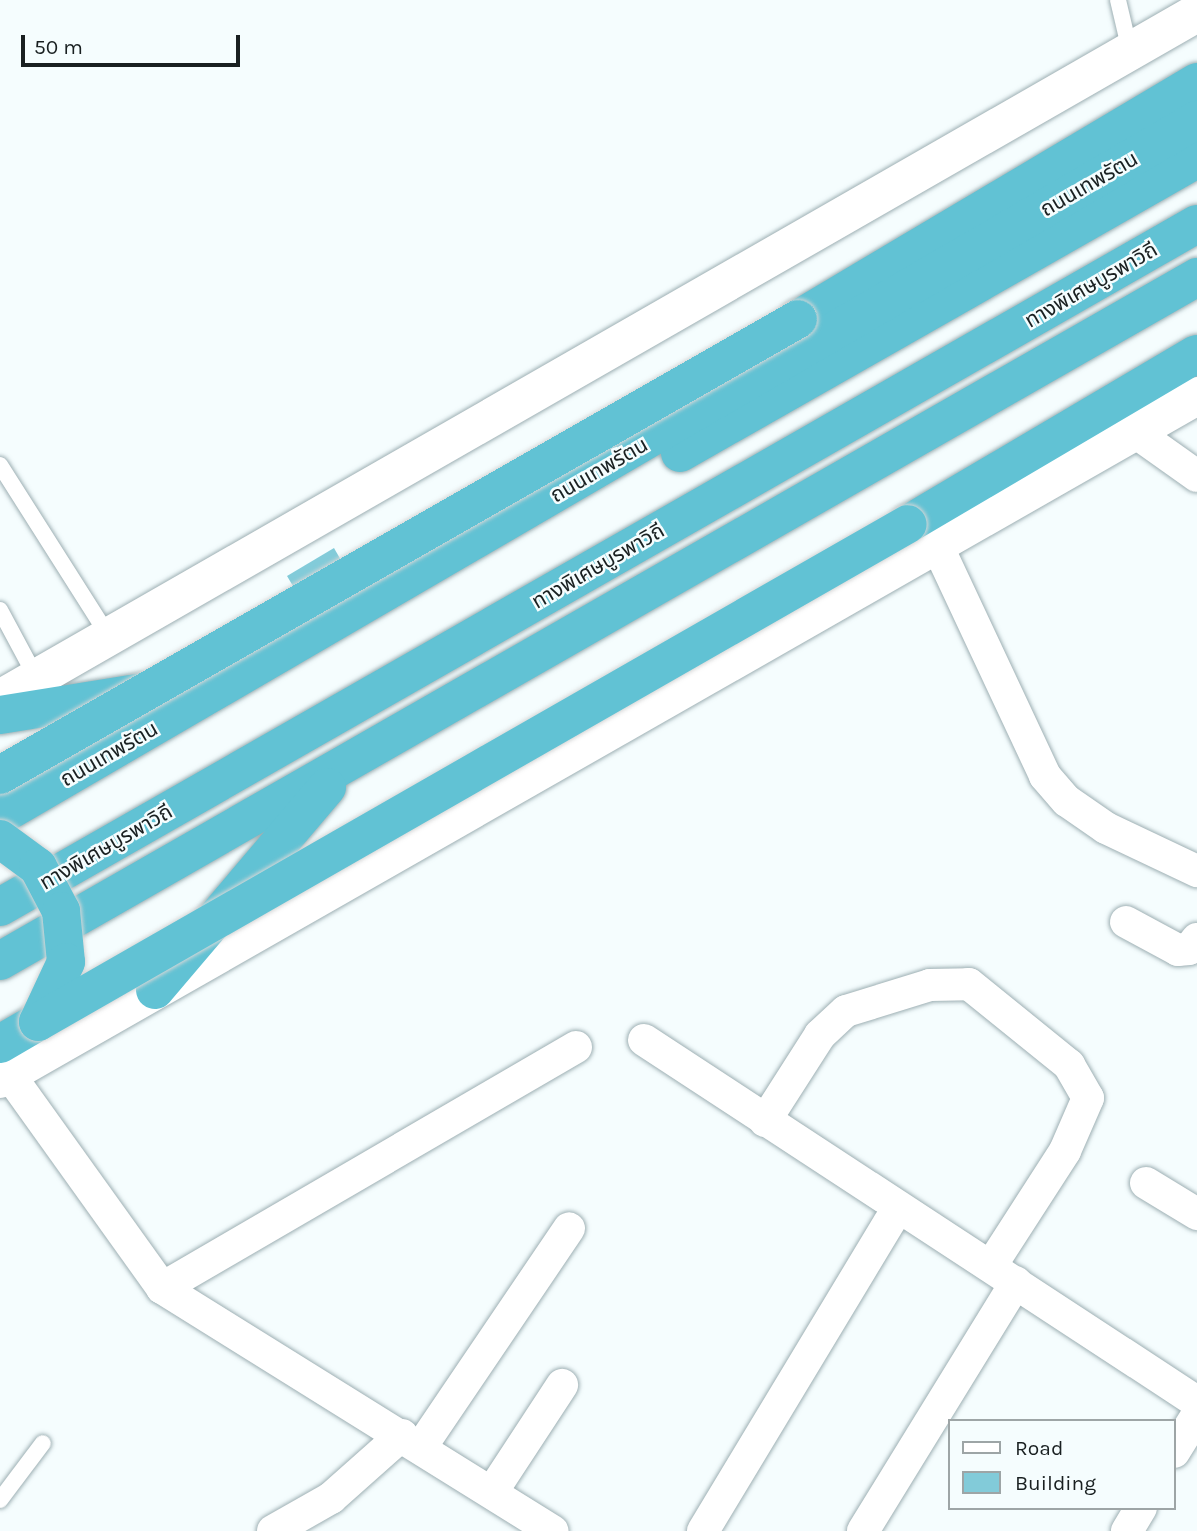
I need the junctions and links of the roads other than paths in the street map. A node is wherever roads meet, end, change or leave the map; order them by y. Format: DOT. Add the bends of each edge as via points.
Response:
graph roads {
  1 [pos="1118,0"];
  2 [pos="1197,13"];
  3 [pos="1130,51"];
  4 [pos="1197,82"];
  5 [pos="1197,120"];
  6 [pos="1197,159"];
  7 [pos="1197,224"];
  8 [pos="1197,277"];
  9 [pos="1197,354"];
  10 [pos="1197,396"];
  11 [pos="1135,432"];
  12 [pos="0,464"];
  13 [pos="1197,476"];
  14 [pos="937,545"];
  15 [pos="0,610"];
  16 [pos="109,638"];
  17 [pos="249,675"];
  18 [pos="37,679"];
  19 [pos="0,699"];
  20 [pos="0,715"];
  21 [pos="345,767"];
  22 [pos="0,775"];
  23 [pos="0,816"];
  24 [pos="0,840"];
  25 [pos="1197,871"];
  26 [pos="0,907"];
  27 [pos="1126,922"];
  28 [pos="1197,939"];
  29 [pos="0,961"];
  30 [pos="155,990"];
  31 [pos="38,1022"];
  32 [pos="644,1040"];
  33 [pos="576,1047"];
  34 [pos="3,1065"];
  35 [pos="765,1121"];
  36 [pos="1146,1183"];
  37 [pos="897,1209"];
  38 [pos="1197,1214"];
  39 [pos="569,1228"];
  40 [pos="1003,1274"];
  41 [pos="162,1288"];
  42 [pos="562,1385"];
  43 [pos="1197,1402"];
  44 [pos="1197,1415"];
  45 [pos="404,1436"];
  46 [pos="43,1443"];
  47 [pos="1176,1449"];
  48 [pos="492,1492"];
  49 [pos="0,1500"];
  50 [pos="1140,1510"];
  51 [pos="272,1531"];
  52 [pos="553,1531"];
  53 [pos="703,1531"];
  54 [pos="863,1531"];
  55 [pos="1127,1531"];
  1 -- 3 [label="lane"];
  2 -- 3 [label="main road"];
  3 -- 16 [label="main road"];
  4 -- 22 [label="highway, bridge" via="797,319"];
  5 -- 17 [label="highway, ถนนเทพรัตน"];
  6 -- 24 [label="highway"];
  7 -- 26 [label="highway, ทางพิเศษบูรพาวิถี"];
  8 -- 21 [label="highway"];
  9 -- 31 [label="highway, bridge"];
  10 -- 11 [label="main road"];
  11 -- 13 [label="street"];
  11 -- 14 [label="main road"];
  12 -- 16 [label="lane"];
  14 -- 25 [label="street" via="1045,776 1068,802 1106,828"];
  14 -- 30 [label="main road"];
  15 -- 18 [label="lane"];
  16 -- 18 [label="main road"];
  17 -- 20 [label="highway"];
  17 -- 23 [label="highway, ถนนเทพรัตน"];
  18 -- 19 [label="main road"];
  21 -- 29 [label="highway"];
  21 -- 30 [label="highway"];
  24 -- 31 [label="highway, bridge" via="38,867 61,911 65,962"];
  27 -- 28 [label="street" via="1178,950 1189,950"];
  30 -- 34 [label="main road"];
  31 -- 34 [label="highway"];
  32 -- 35 [label="street"];
  33 -- 41 [label="street"];
  34 -- 41 [label="street"];
  35 -- 37 [label="street"];
  35 -- 40 [label="street" via="820,1035 846,1011 930,985 969,984 1069,1065 1088,1098"];
  36 -- 38 [label="street"];
  37 -- 40 [label="street"];
  37 -- 53 [label="street"];
  39 -- 45 [label="street"];
  40 -- 43 [label="street"];
  40 -- 54 [label="street"];
  41 -- 45 [label="street"];
  42 -- 48 [label="street"];
  44 -- 47 [label="street"];
  45 -- 48 [label="street"];
  45 -- 51 [label="street" via="331,1499"];
  46 -- 49 [label="lane"];
  48 -- 52 [label="street"];
  50 -- 55 [label="street"];
}
